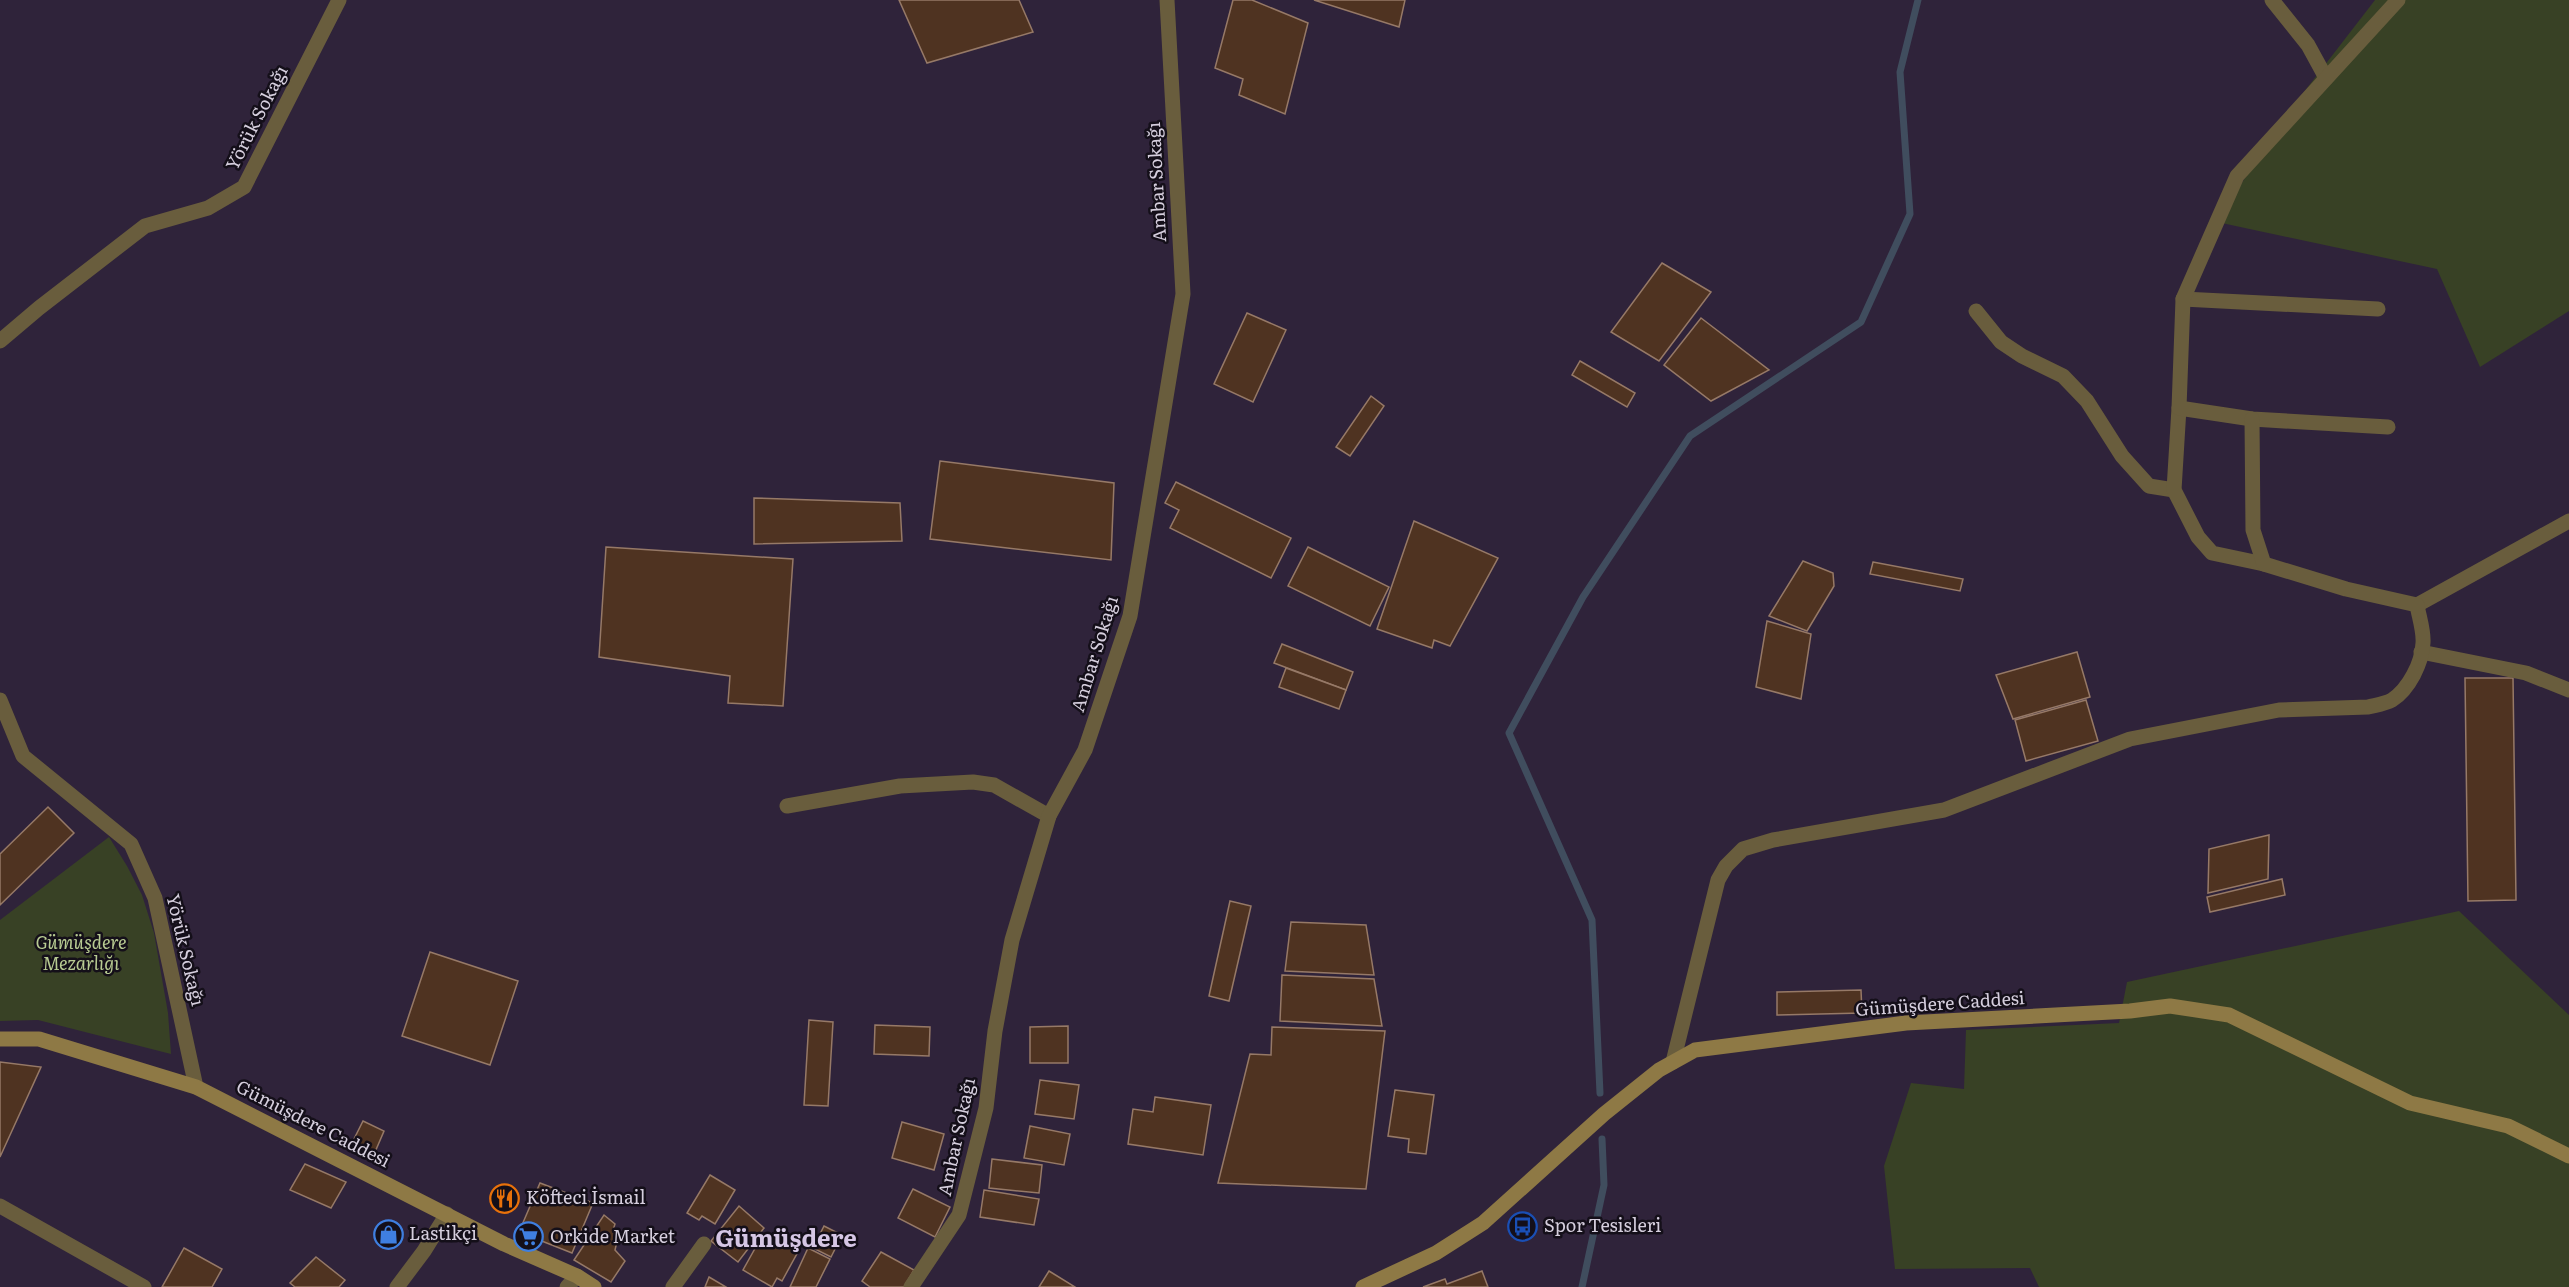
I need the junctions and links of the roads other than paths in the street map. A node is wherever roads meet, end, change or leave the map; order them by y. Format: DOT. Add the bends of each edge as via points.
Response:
graph roads {
  1 [pos="339,0"];
  2 [pos="1167,0"];
  3 [pos="2272,0"];
  4 [pos="2398,0"];
  5 [pos="2326,78"];
  6 [pos="2183,299"];
  7 [pos="2378,309"];
  8 [pos="1976,311"];
  9 [pos="0,339"];
  10 [pos="2179,408"];
  11 [pos="2252,419"];
  12 [pos="2388,427"];
  13 [pos="2174,490"];
  14 [pos="2569,521"];
  15 [pos="2264,564"];
  16 [pos="2417,605"];
  17 [pos="2421,652"];
  18 [pos="2569,690"];
  19 [pos="0,700"];
  20 [pos="787,806"];
  21 [pos="1049,816"];
  22 [pos="0,1040"];
  23 [pos="1673,1062"];
  24 [pos="196,1087"];
  25 [pos="2569,1156"];
  26 [pos="0,1206"];
  27 [pos="447,1214"];
  28 [pos="704,1244"];
  29 [pos="572,1281"];
  30 [pos="144,1287"];
  31 [pos="397,1287"];
  32 [pos="594,1287"];
  33 [pos="673,1287"];
  34 [pos="911,1287"];
  35 [pos="1363,1287"];
  1 -- 9 [label="street, Yörük Sokağı" via="244,187 208,208 145,226"];
  2 -- 21 [label="street, Ambar Sokağı" via="1183,294 1130,616 1085,750"];
  3 -- 5 [label="street" via="2308,45"];
  4 -- 5 [label="street"];
  5 -- 6 [label="street" via="2236,176"];
  6 -- 7 [label="street"];
  6 -- 10 [label="street"];
  8 -- 13 [label="street" via="2001,342 2063,376 2087,401 2122,456 2149,486"];
  10 -- 11 [label="street"];
  10 -- 13 [label="street"];
  11 -- 12 [label="street"];
  11 -- 15 [label="street" via="2253,530"];
  13 -- 15 [label="street" via="2198,537 2212,553"];
  14 -- 16 [label="street"];
  15 -- 16 [label="street"];
  16 -- 17 [label="street"];
  17 -- 18 [label="street" via="2526,673"];
  17 -- 23 [label="street" via="2407,684 2392,700 2380,704 2279,710 2130,739 1944,810 1773,840 1743,849 1718,880"];
  19 -- 24 [label="street, Yörük Sokağı" via="23,756 131,844 155,898"];
  20 -- 21 [label="street" via="900,786 973,782 994,786"];
  21 -- 34 [label="street, Ambar Sokağı" via="1012,940 986,1108 959,1215"];
  22 -- 24 [label="street, Gümüşdere Caddesi" via="39,1039"];
  23 -- 25 [label="street, Gümüşdere Caddesi" via="1695,1050 1906,1023 2170,1006 2229,1015 2410,1103 2508,1126"];
  23 -- 35 [label="street, Gümüşdere Caddesi" via="1604,1114 1483,1223 1436,1253"];
  24 -- 27 [label="street, Gümüşdere Caddesi"];
  26 -- 30 [label="street"];
  27 -- 29 [label="street, Gümüşdere Caddesi"];
  27 -- 31 [label="street"];
  28 -- 33 [label="street"];
  29 -- 32 [label="street, Gümüşdere Caddesi"];
}
